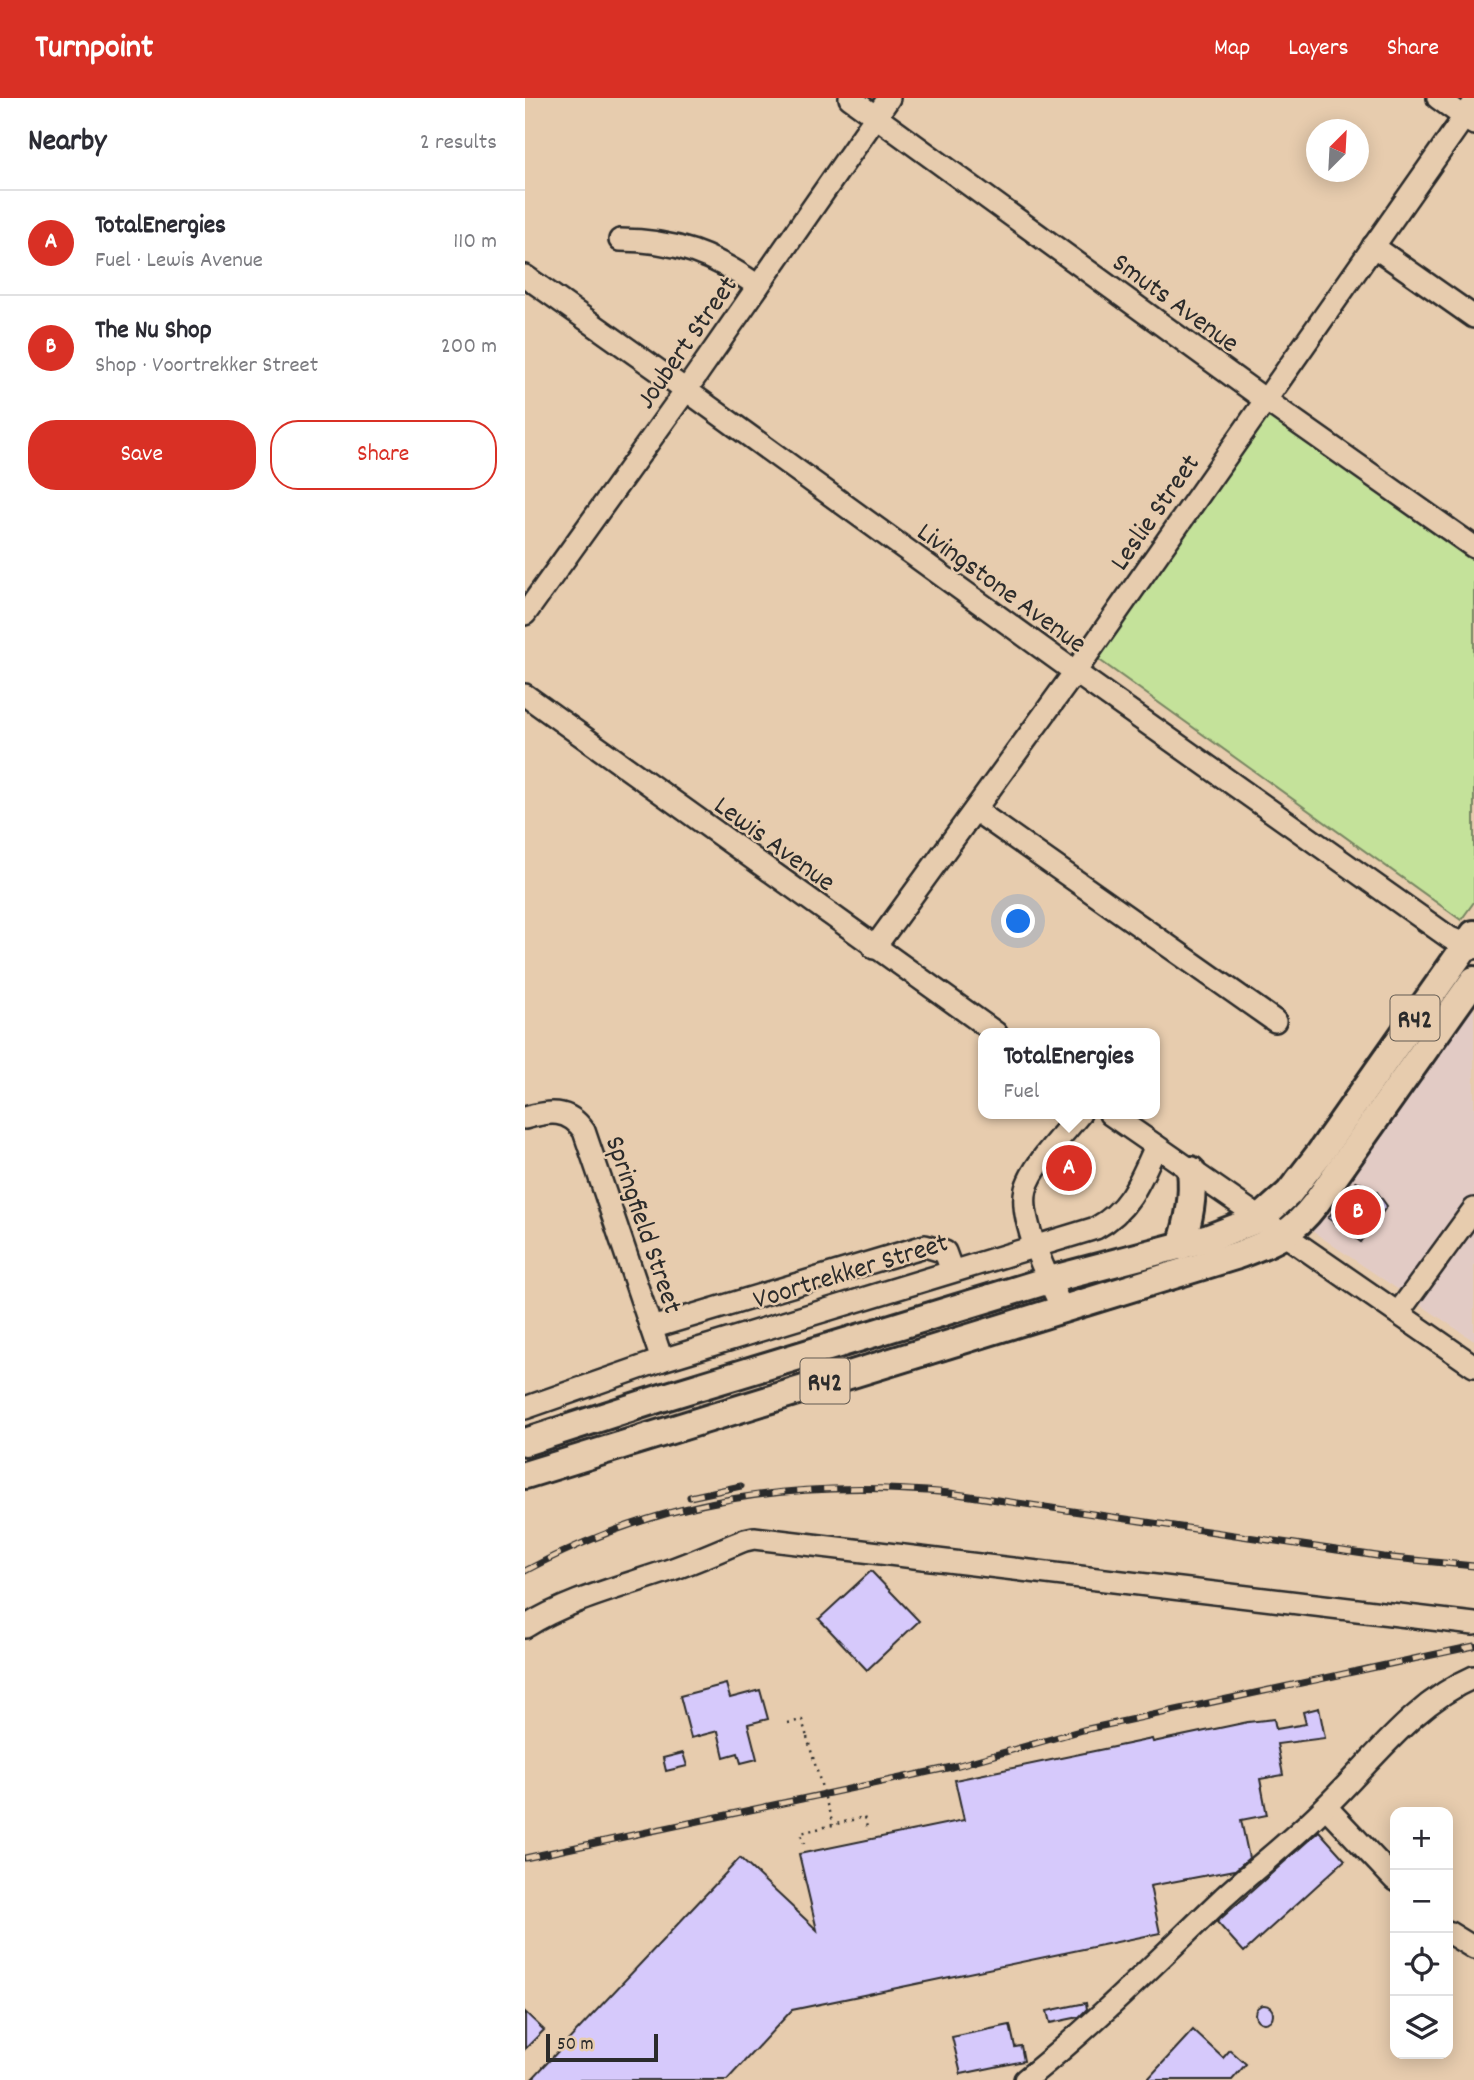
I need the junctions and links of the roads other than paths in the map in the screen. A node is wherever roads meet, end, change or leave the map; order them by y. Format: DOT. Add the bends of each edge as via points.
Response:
graph roads {
  1 [pos="850,98"];
  2 [pos="889,98"];
  3 [pos="1438,98"];
  4 [pos="1471,114"];
  5 [pos="875,116"];
  6 [pos="620,240"];
  7 [pos="1373,246"];
  8 [pos="525,276"];
  9 [pos="758,286"];
  10 [pos="1474,317"];
  11 [pos="686,390"];
  12 [pos="1264,399"];
  13 [pos="1474,547"];
  14 [pos="525,614"];
  15 [pos="1075,672"];
  16 [pos="525,695"];
  17 [pos="975,810"];
  18 [pos="1467,947"];
  19 [pos="874,948"];
  20 [pos="1474,980"];
  21 [pos="1275,1021"];
  22 [pos="989,1028"];
  23 [pos="525,1118"];
  24 [pos="1076,1119"];
  25 [pos="1117,1119"];
  26 [pos="1156,1146"];
  27 [pos="1191,1170"];
  28 [pos="1474,1209"];
  29 [pos="1261,1218"];
  30 [pos="1286,1235"];
  31 [pos="1034,1245"];
  32 [pos="1181,1246"];
  33 [pos="952,1271"];
  34 [pos="1049,1280"];
  35 [pos="1062,1308"];
  36 [pos="1398,1313"];
  37 [pos="651,1328"];
  38 [pos="661,1360"];
  39 [pos="1474,1366"];
  40 [pos="713,1382"];
  41 [pos="525,1408"];
  42 [pos="722,1413"];
  43 [pos="525,1442"];
  44 [pos="525,1475"];
  45 [pos="1474,1623"];
  46 [pos="525,1627"];
  47 [pos="1474,1677"];
  48 [pos="1326,1807"];
  49 [pos="1390,1875"];
  50 [pos="1450,1933"];
  51 [pos="1474,1948"];
  52 [pos="1025,2080"];
  1 -- 5 [label="street, Smuts Avenue"];
  2 -- 5 [label="street, Joubert Street"];
  3 -- 4 [label="street"];
  4 -- 7 [label="street, Leslie Street"];
  5 -- 9 [label="street, Joubert Street"];
  5 -- 12 [label="street, Smuts Avenue"];
  6 -- 9 [label="street" via="648,240 701,253"];
  7 -- 10 [label="street"];
  7 -- 12 [label="street, Leslie Street"];
  8 -- 11 [label="street, Livingstone Avenue"];
  9 -- 11 [label="street, Joubert Street"];
  11 -- 14 [label="street, Joubert Street"];
  11 -- 15 [label="street, Livingstone Avenue"];
  12 -- 13 [label="street, Smuts Avenue"];
  12 -- 15 [label="street, Leslie Street"];
  15 -- 17 [label="street, Leslie Street"];
  15 -- 18 [label="street, Livingstone Avenue"];
  16 -- 19 [label="street, Lewis Avenue"];
  17 -- 19 [label="street, Leslie Street"];
  17 -- 21 [label="street"];
  18 -- 29 [label="main road, R42" via="1320,1153 1281,1202"];
  19 -- 22 [label="street, Lewis Avenue"];
  20 -- 30 [label="main road, R42" via="1316,1203"];
  23 -- 37 [label="street, Springfield Street" via="558,1112 574,1119 584,1131"];
  24 -- 31 [label="street" via="1026,1189"];
  25 -- 26 [label="street"];
  26 -- 27 [label="street"];
  26 -- 31 [label="street, Voortrekker Street" via="1118,1215 1096,1228"];
  27 -- 29 [label="street"];
  27 -- 32 [label="main road" via="1193,1191"];
  28 -- 36 [label="street"];
  29 -- 30 [label="street"];
  29 -- 32 [label="main road, R42"];
  30 -- 35 [label="main road, R42" via="1235,1256"];
  30 -- 36 [label="street"];
  31 -- 33 [label="street, Voortrekker Street"];
  31 -- 34 [label="street"];
  32 -- 34 [label="main road, R42"];
  33 -- 37 [label="street" via="945,1252 925,1246"];
  33 -- 38 [label="street, Voortrekker Street"];
  34 -- 35 [label="street"];
  34 -- 40 [label="main road, R42"];
  35 -- 42 [label="main road, R42"];
  36 -- 39 [label="street"];
  37 -- 38 [label="street, Springfield Street"];
  38 -- 41 [label="street, Voortrekker Street"];
  40 -- 42 [label="main road"];
  40 -- 43 [label="main road, R42"];
  42 -- 44 [label="main road, R42"];
  45 -- 46 [label="street" via="754,1538 611,1588"];
  47 -- 48 [label="street" via="1418,1712"];
  48 -- 49 [label="street"];
  48 -- 52 [label="street"];
  50 -- 51 [label="street"];
}
